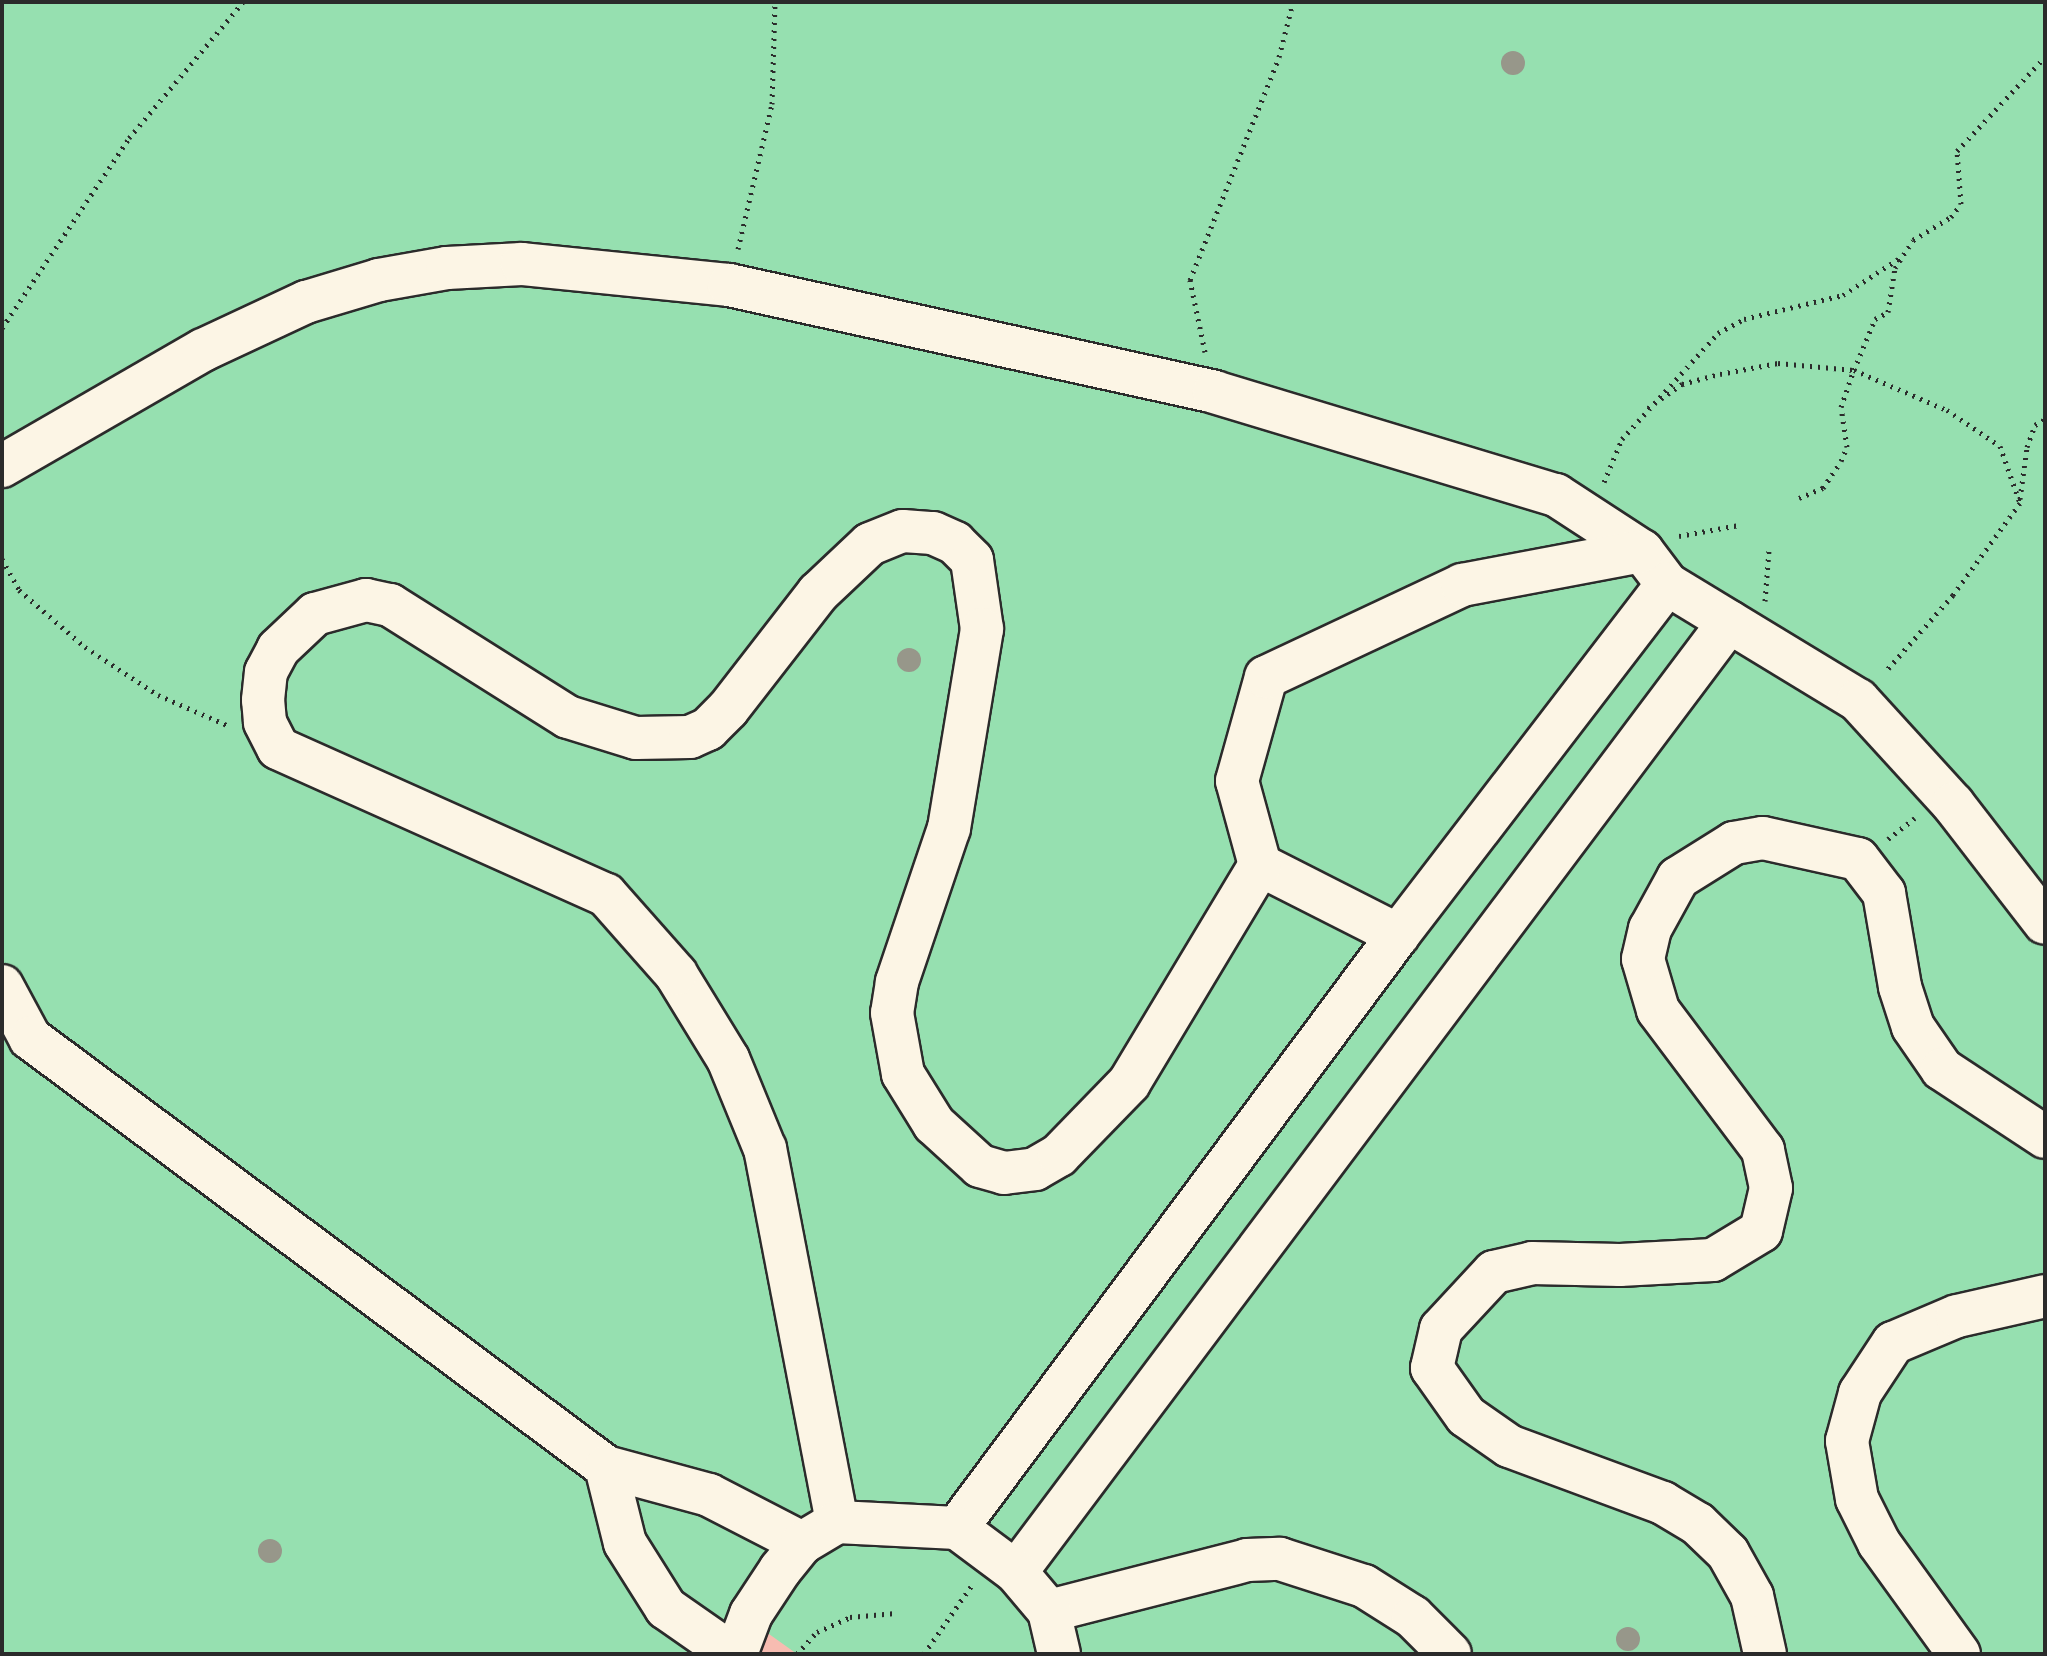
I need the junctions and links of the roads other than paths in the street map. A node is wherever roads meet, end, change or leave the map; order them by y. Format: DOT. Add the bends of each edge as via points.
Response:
graph roads {
  1 [pos="2,466"];
  2 [pos="1628,542"];
  3 [pos="1667,584"];
  4 [pos="1750,630"];
  5 [pos="1260,865"];
  6 [pos="2045,923"];
  7 [pos="1398,935"];
  8 [pos="2,986"];
  9 [pos="2045,1137"];
  10 [pos="2045,1296"];
  11 [pos="606,1467"];
  12 [pos="837,1522"];
  13 [pos="957,1528"];
  14 [pos="802,1543"];
  15 [pos="1005,1564"];
  16 [pos="1049,1611"];
  17 [pos="734,1654"];
  18 [pos="1059,1654"];
  19 [pos="1450,1654"];
  20 [pos="1765,1654"];
  21 [pos="1959,1654"];
  1 -- 2 [label="lane" via="203,350 306,302 379,280 447,268 522,264 729,285 1214,392 1556,495"];
  2 -- 3 [label="lane"];
  2 -- 5 [label="lane" via="1462,585 1266,677 1237,781"];
  3 -- 4 [label="lane"];
  3 -- 7 [label="lane"];
  4 -- 6 [label="lane" via="1858,700 1942,793"];
  4 -- 15 [label="lane"];
  5 -- 7 [label="lane"];
  5 -- 12 [label="lane" via="1129,1083 1059,1155 1035,1169 1004,1173 980,1166 934,1124 903,1074 892,1013 897,982 949,828 982,629 972,560 955,543 933,533 903,531 870,544 818,593 728,709 708,729 690,737 636,738 596,729 541,703 390,605 366,600 343,603 298,627 266,672 265,722 278,748 606,895 676,974 728,1059 765,1149"];
  7 -- 13 [label="lane"];
  8 -- 11 [label="lane" via="30,1038"];
  9 -- 20 [label="lane" via="1942,1069 1913,1027 1900,987 1884,893 1858,859 1763,838 1734,843 1678,878 1650,929 1643,959 1658,1010 1763,1150 1771,1188 1761,1231 1713,1260 1532,1263 1494,1272 1441,1329 1432,1368 1466,1416 1509,1446 1663,1503 1698,1524 1728,1553 1752,1596"];
  10 -- 21 [label="lane" via="1957,1316 1893,1343 1860,1393 1847,1441 1857,1499 1879,1543"];
  11 -- 14 [label="lane" via="709,1495"];
  11 -- 17 [label="lane" via="625,1543 666,1608"];
  12 -- 13 [label="lane"];
  12 -- 14 [label="lane"];
  13 -- 15 [label="lane"];
  14 -- 17 [label="lane" via="751,1614"];
  15 -- 16 [label="lane"];
  16 -- 18 [label="lane"];
  16 -- 19 [label="lane" via="1247,1560 1280,1559 1364,1586 1413,1617"];
}
